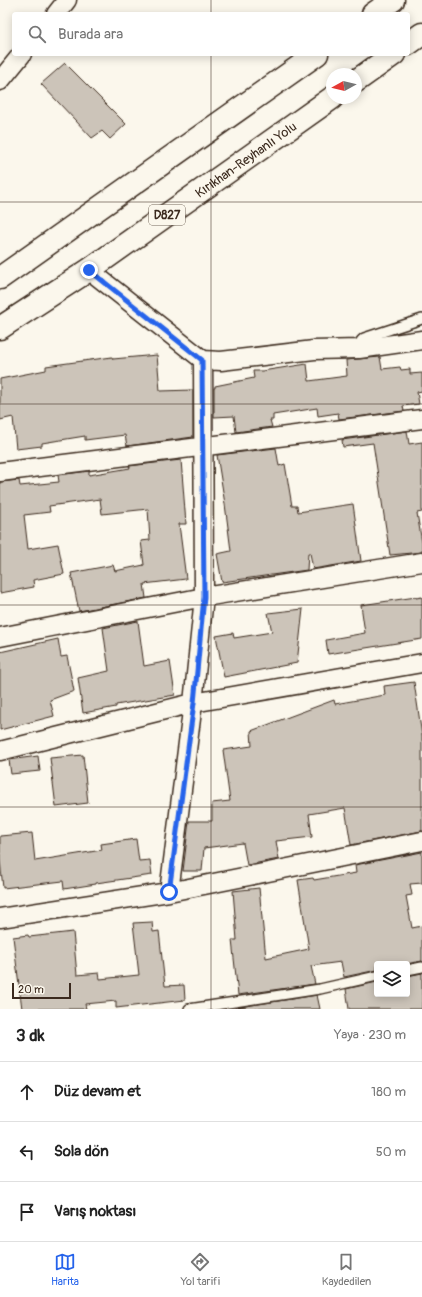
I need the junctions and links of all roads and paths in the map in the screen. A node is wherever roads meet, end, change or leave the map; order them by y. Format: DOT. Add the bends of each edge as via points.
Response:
graph roads {
  1 [pos="68,0"];
  2 [pos="393,0"];
  3 [pos="58,12"];
  4 [pos="377,12"];
  5 [pos="422,34"];
  6 [pos="410,43"];
  7 [pos="20,56"];
  8 [pos="314,56"];
  9 [pos="391,56"];
  10 [pos="362,77"];
  11 [pos="0,81"];
  12 [pos="326,102"];
  13 [pos="89,270"];
  14 [pos="0,278"];
  15 [pos="422,318"];
  16 [pos="0,328"];
  17 [pos="422,340"];
  18 [pos="359,349"];
  19 [pos="202,360"];
  20 [pos="422,419"];
  21 [pos="204,446"];
  22 [pos="0,472"];
  23 [pos="422,562"];
  24 [pos="204,597"];
  25 [pos="0,637"];
  26 [pos="422,663"];
  27 [pos="194,703"];
  28 [pos="0,751"];
  29 [pos="422,841"];
  30 [pos="169,892"];
  31 [pos="0,918"];
  32 [pos="422,967"];
  33 [pos="410,969"];
  34 [pos="374,977"];
  35 [pos="189,1009"];
  1 -- 3 [label="street"];
  2 -- 4 [label="highway"];
  5 -- 6 [label="highway"];
  7 -- 11 [label="street"];
  8 -- 14 [label="highway"];
  9 -- 10 [label="highway"];
  12 -- 13 [label="highway, Kırıkhan-Reyhanlı Yolu / D827"];
  13 -- 16 [label="highway, Kırıkhan-Reyhanlı Yolu / D827"];
  13 -- 19 [label="street"];
  15 -- 18 [label="lane" via="364,338 359,344"];
  17 -- 18 [label="street"];
  18 -- 19 [label="street" via="314,350 221,361"];
  19 -- 21 [label="street"];
  20 -- 21 [label="street"];
  21 -- 22 [label="street"];
  21 -- 24 [label="street"];
  23 -- 24 [label="street"];
  24 -- 25 [label="street"];
  24 -- 27 [label="street"];
  26 -- 27 [label="street"];
  27 -- 28 [label="street"];
  27 -- 30 [label="street"];
  29 -- 30 [label="street"];
  30 -- 31 [label="street"];
  32 -- 33 [label="lane"];
  34 -- 35 [label="lane" via="320,989"];
}
